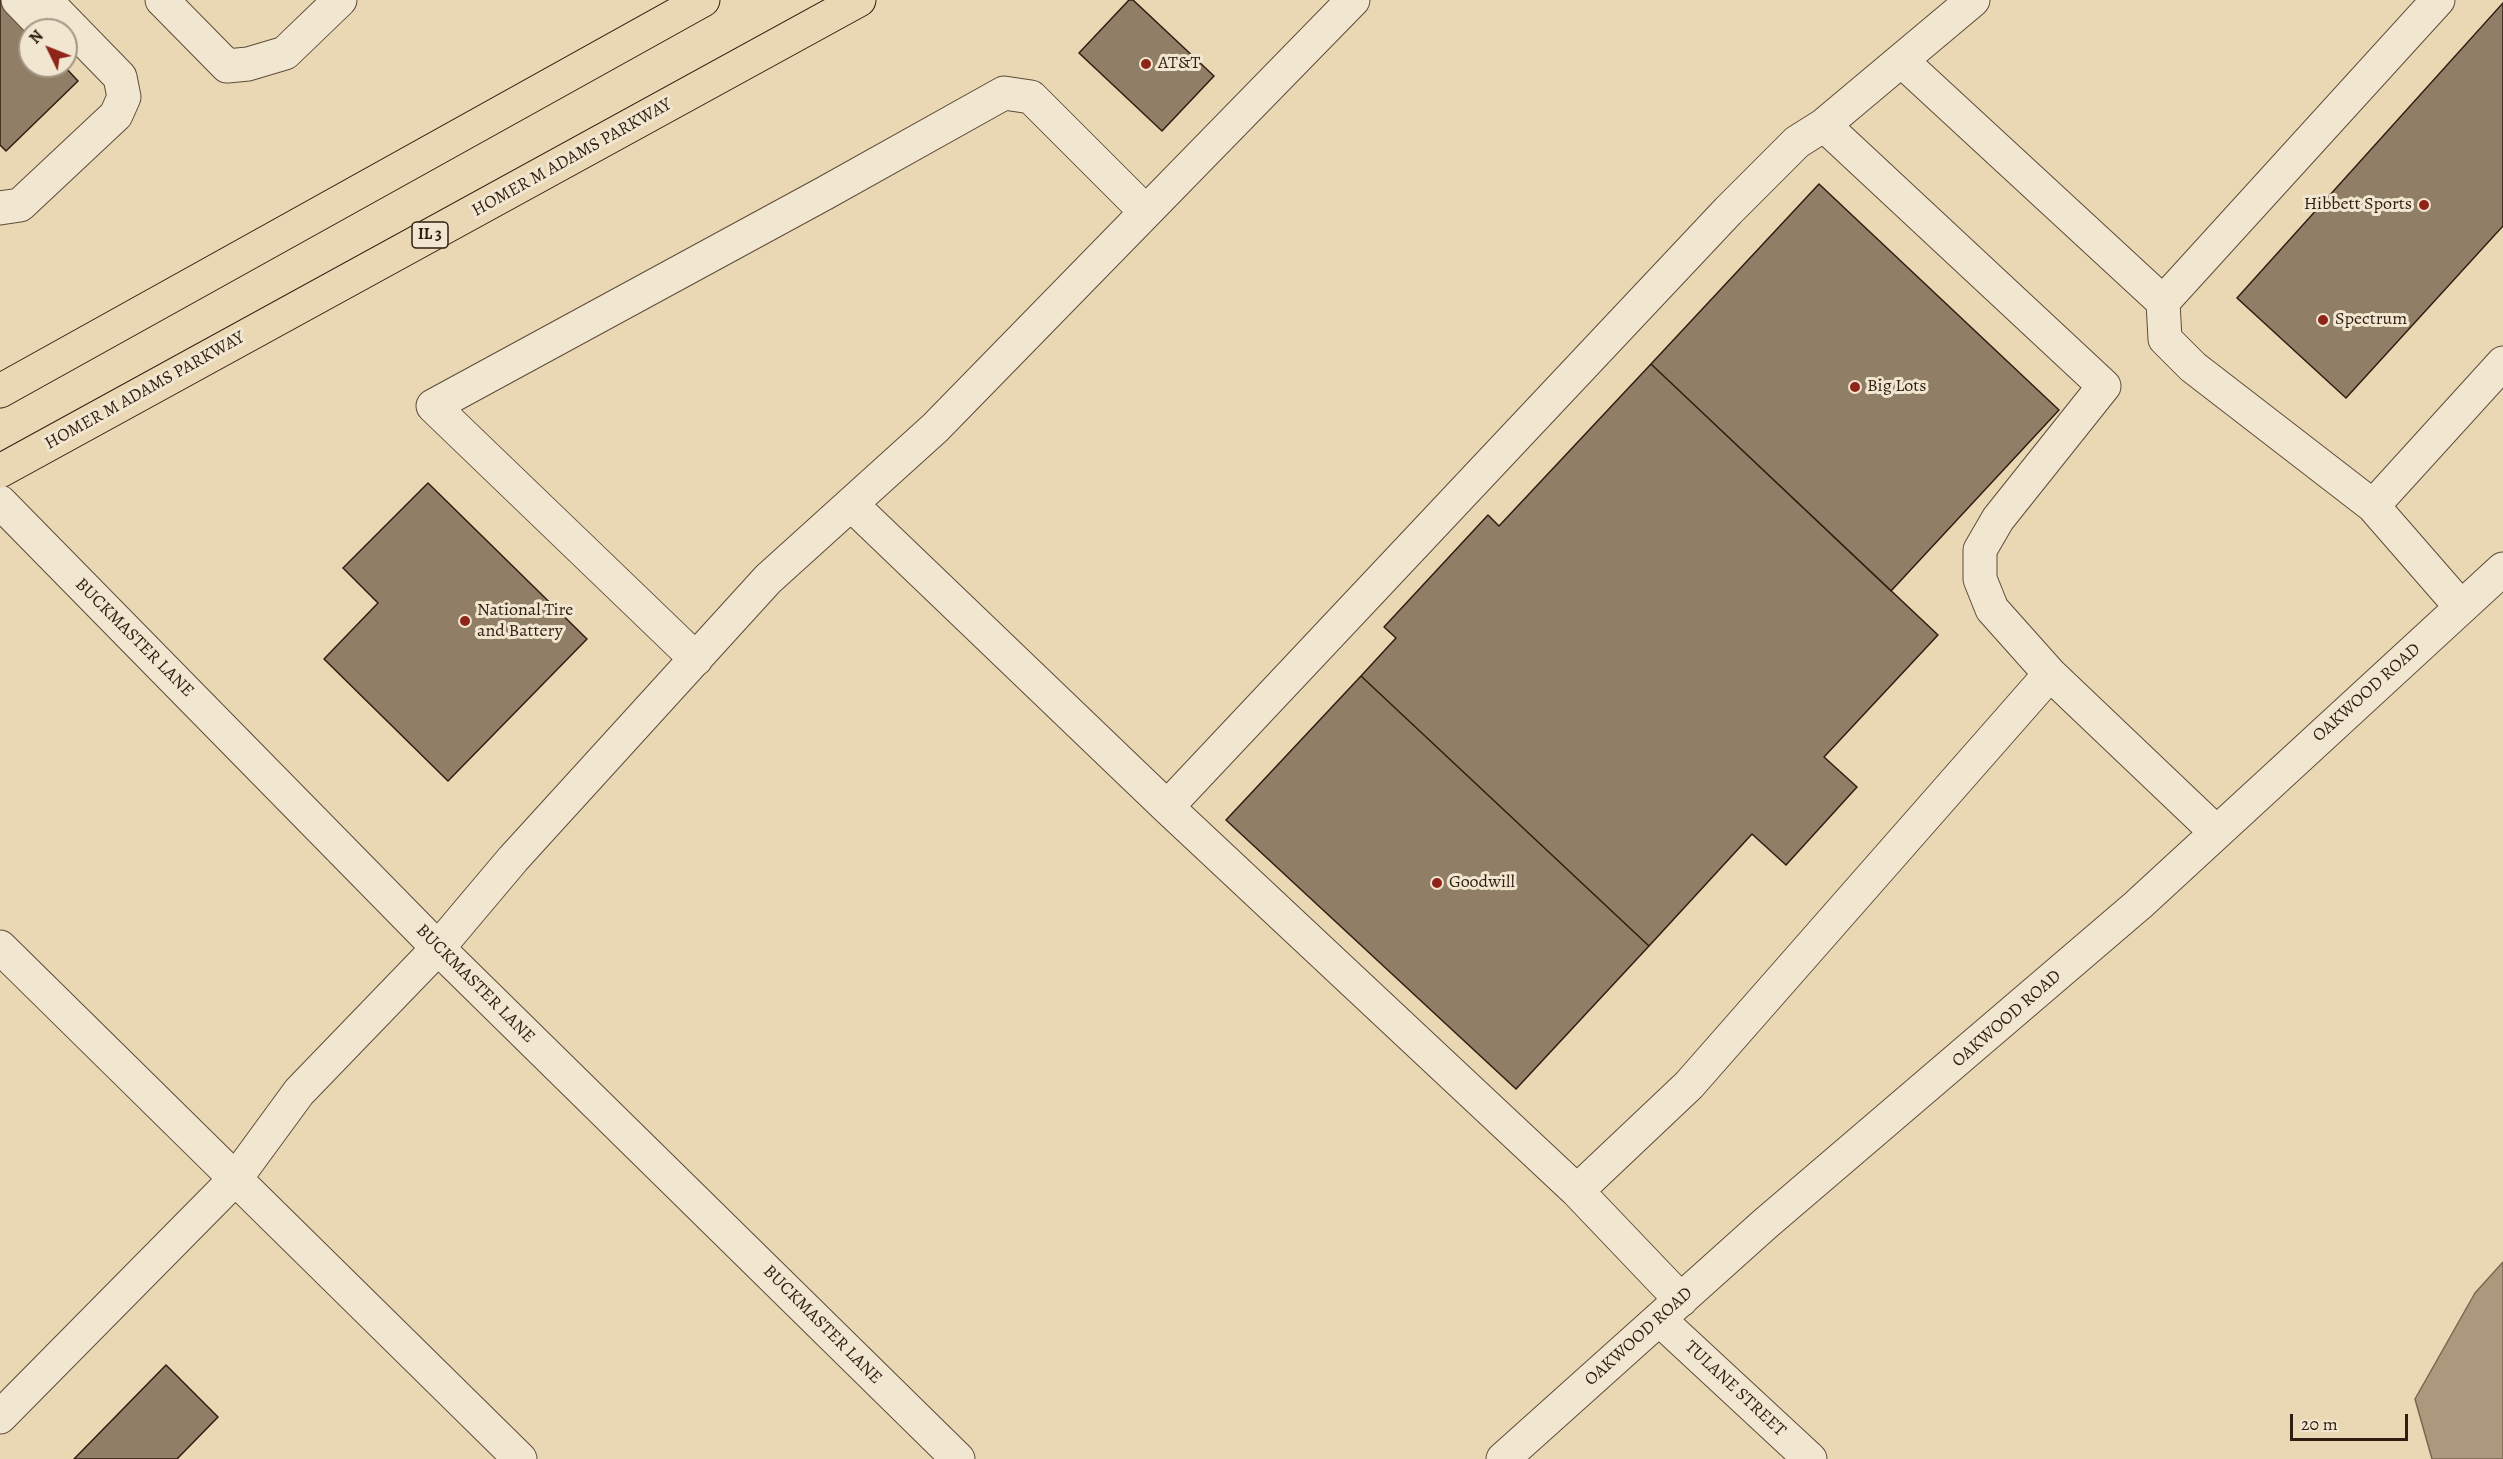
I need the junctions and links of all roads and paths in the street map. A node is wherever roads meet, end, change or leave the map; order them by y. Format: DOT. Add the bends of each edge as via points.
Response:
graph roads {
  1 [pos="18,0"];
  2 [pos="45,0"];
  3 [pos="162,0"];
  4 [pos="340,0"];
  5 [pos="703,0"];
  6 [pos="859,0"];
  7 [pos="1353,0"];
  8 [pos="1973,0"];
  9 [pos="2438,0"];
  10 [pos="35,18"];
  11 [pos="78,61"];
  12 [pos="1902,61"];
  13 [pos="1824,124"];
  14 [pos="0,201"];
  15 [pos="0,208"];
  16 [pos="1146,212"];
  17 [pos="2163,302"];
  18 [pos="2503,363"];
  19 [pos="0,391"];
  20 [pos="0,471"];
  21 [pos="0,502"];
  22 [pos="851,504"];
  23 [pos="2373,506"];
  24 [pos="2503,570"];
  25 [pos="2461,607"];
  26 [pos="696,658"];
  27 [pos="2050,674"];
  28 [pos="1167,807"];
  29 [pos="2216,832"];
  30 [pos="0,947"];
  31 [pos="438,948"];
  32 [pos="236,1178"];
  33 [pos="1576,1191"];
  34 [pos="1670,1310"];
  35 [pos="0,1417"];
  36 [pos="1518,1454"];
  37 [pos="520,1459"];
  38 [pos="958,1459"];
  39 [pos="1810,1459"];
  1 -- 10 [label="street"];
  2 -- 15 [label="street" via="120,77 124,97 116,115 20,206"];
  3 -- 4 [label="street" via="227,66 285,53"];
  5 -- 19 [label="main road"];
  6 -- 20 [label="main road, HOMER M ADAMS PARKWAY / IL 3"];
  7 -- 16 [label="street"];
  8 -- 12 [label="street"];
  9 -- 17 [label="street"];
  11 -- 14 [label="street" via="96,79 101,92 96,108"];
  12 -- 13 [label="street"];
  12 -- 17 [label="street"];
  13 -- 27 [label="street" via="2104,386 1998,519 1980,550 1980,579 1992,609"];
  13 -- 28 [label="street" via="1797,142 1728,211"];
  16 -- 22 [label="street" via="935,428"];
  16 -- 26 [label="street" via="1031,97 1004,93 433,406"];
  17 -- 23 [label="street" via="2164,339 2193,367"];
  18 -- 23 [label="street"];
  21 -- 31 [label="street, BUCKMASTER LANE"];
  22 -- 26 [label="street" via="768,579"];
  22 -- 28 [label="street, TULANE STREET"];
  23 -- 25 [label="street"];
  24 -- 25 [label="street, OAKWOOD ROAD"];
  25 -- 29 [label="street, OAKWOOD ROAD"];
  26 -- 31 [label="street" via="513,859"];
  27 -- 29 [label="street"];
  27 -- 33 [label="street" via="1689,1084"];
  28 -- 33 [label="street, TULANE STREET"];
  29 -- 34 [label="street, OAKWOOD ROAD" via="2138,905"];
  30 -- 32 [label="street"];
  31 -- 32 [label="street" via="299,1092"];
  31 -- 38 [label="street, BUCKMASTER LANE"];
  32 -- 35 [label="street"];
  32 -- 37 [label="street"];
  33 -- 34 [label="street, TULANE STREET"];
  34 -- 36 [label="street, OAKWOOD ROAD"];
  34 -- 39 [label="street, TULANE STREET"];
}
